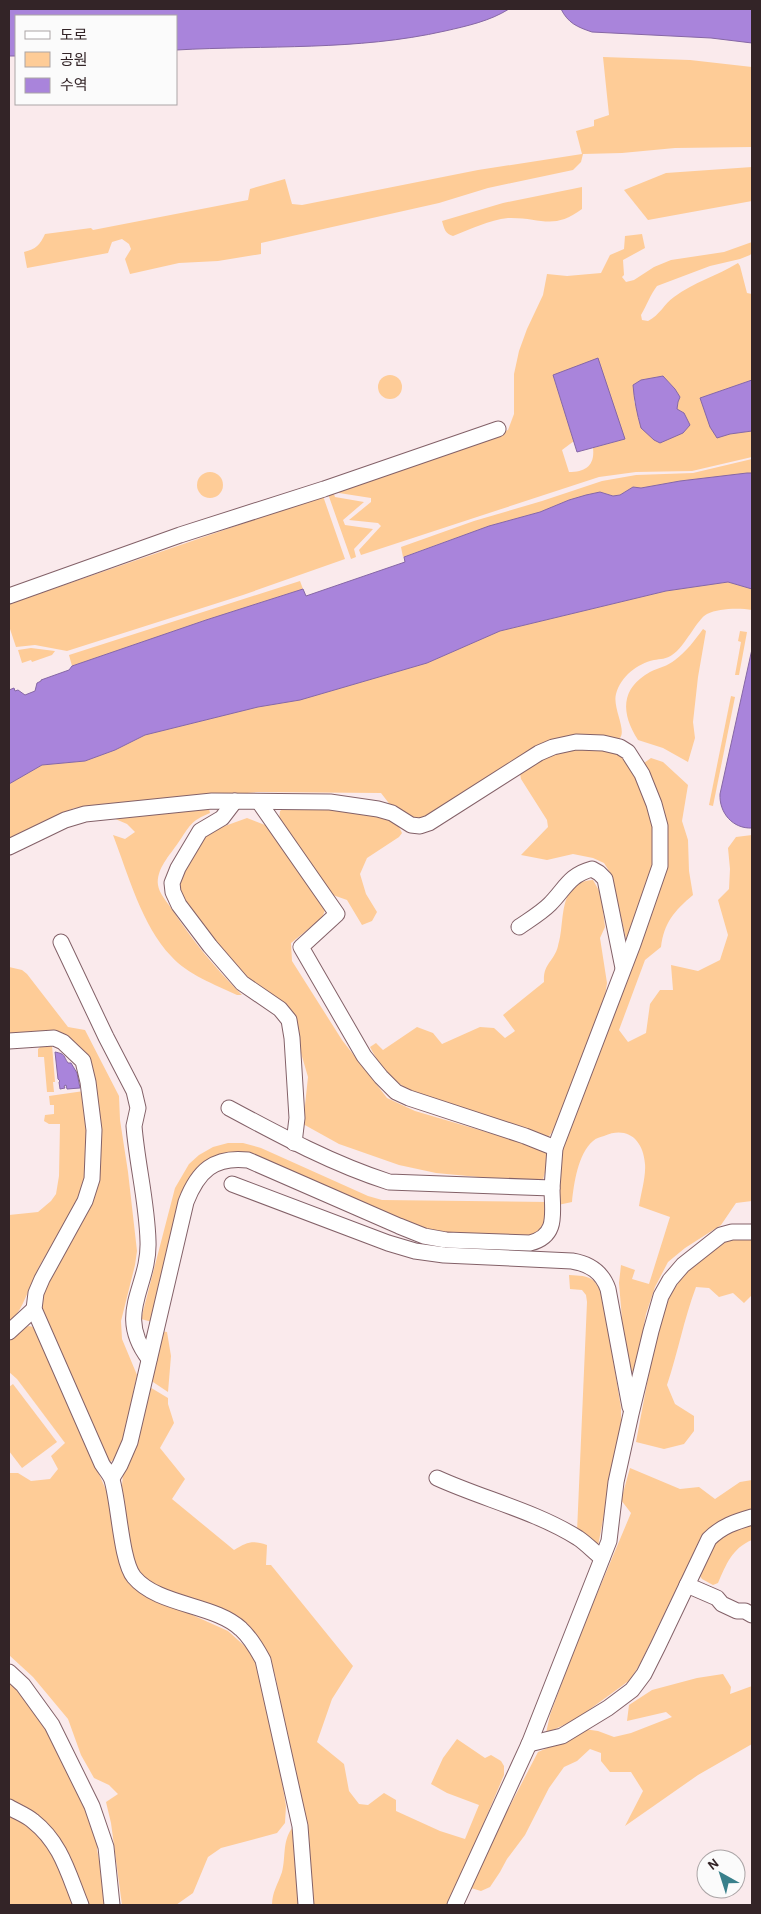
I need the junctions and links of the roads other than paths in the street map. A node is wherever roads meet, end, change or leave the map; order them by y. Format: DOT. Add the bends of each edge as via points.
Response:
graph roads {
  1 [pos="498,429"];
  2 [pos="9,596"];
  3 [pos="235,801"];
  4 [pos="259,802"];
  5 [pos="9,847"];
  6 [pos="518,927"];
  7 [pos="61,942"];
  8 [pos="623,968"];
  9 [pos="9,1042"];
  10 [pos="229,1108"];
  11 [pos="294,1143"];
  12 [pos="555,1148"];
  13 [pos="232,1184"];
  14 [pos="552,1188"];
  15 [pos="752,1232"];
  16 [pos="34,1309"];
  17 [pos="9,1332"];
  18 [pos="149,1359"];
  19 [pos="631,1414"];
  20 [pos="112,1478"];
  21 [pos="437,1478"];
  22 [pos="752,1517"];
  23 [pos="602,1558"];
  24 [pos="687,1585"];
  25 [pos="752,1614"];
  26 [pos="9,1672"];
  27 [pos="529,1744"];
  28 [pos="9,1808"];
  29 [pos="80,1905"];
  30 [pos="112,1905"];
  31 [pos="306,1905"];
  32 [pos="456,1905"];
  1 -- 2 [label="street"];
  3 -- 4 [label="street"];
  3 -- 5 [label="street" via="85,814"];
  3 -- 11 [label="street" via="222,818 200,831 178,868 172,883 173,892 210,946 242,983 280,1009 289,1020 297,1118"];
  4 -- 8 [label="street" via="330,802 359,806 392,813 411,825 420,826 553,747 576,742 614,744 628,752 636,762 660,826 660,866"];
  4 -- 12 [label="street" via="338,914 301,947 364,1056 381,1077 396,1092 409,1098"];
  6 -- 8 [label="street" via="550,904 570,879 592,869 605,880"];
  7 -- 18 [label="street" via="134,1091 138,1108 134,1126 148,1241 133,1318 140,1348"];
  8 -- 12 [label="street"];
  9 -- 16 [label="street" via="54,1038 75,1052 83,1061 94,1130 92,1179 85,1201 42,1279"];
  10 -- 11 [label="street"];
  11 -- 14 [label="street" via="389,1182"];
  12 -- 14 [label="street"];
  13 -- 19 [label="street" via="415,1251 590,1266 605,1280 608,1289"];
  14 -- 18 [label="street" via="552,1227 540,1241 446,1240 399,1226 248,1160 233,1158 211,1165 192,1186 186,1202"];
  15 -- 19 [label="street" via="721,1235 683,1265 670,1280 661,1296"];
  16 -- 17 [label="street"];
  16 -- 20 [label="street" via="102,1464"];
  18 -- 20 [label="street" via="130,1442"];
  19 -- 23 [label="street" via="616,1482 609,1541"];
  20 -- 31 [label="street" via="127,1562 134,1576 144,1586 164,1596 223,1618 240,1628 263,1660 300,1826"];
  21 -- 23 [label="street" via="536,1516 579,1539"];
  22 -- 24 [label="street" via="719,1530 709,1540"];
  23 -- 27 [label="street"];
  24 -- 25 [label="street" via="737,1611"];
  24 -- 27 [label="street" via="647,1667 632,1690 562,1736"];
  26 -- 30 [label="street" via="23,1685 52,1725 92,1806 106,1847"];
  27 -- 32 [label="street"];
  28 -- 29 [label="street" via="31,1819 47,1833 59,1850"];
}
